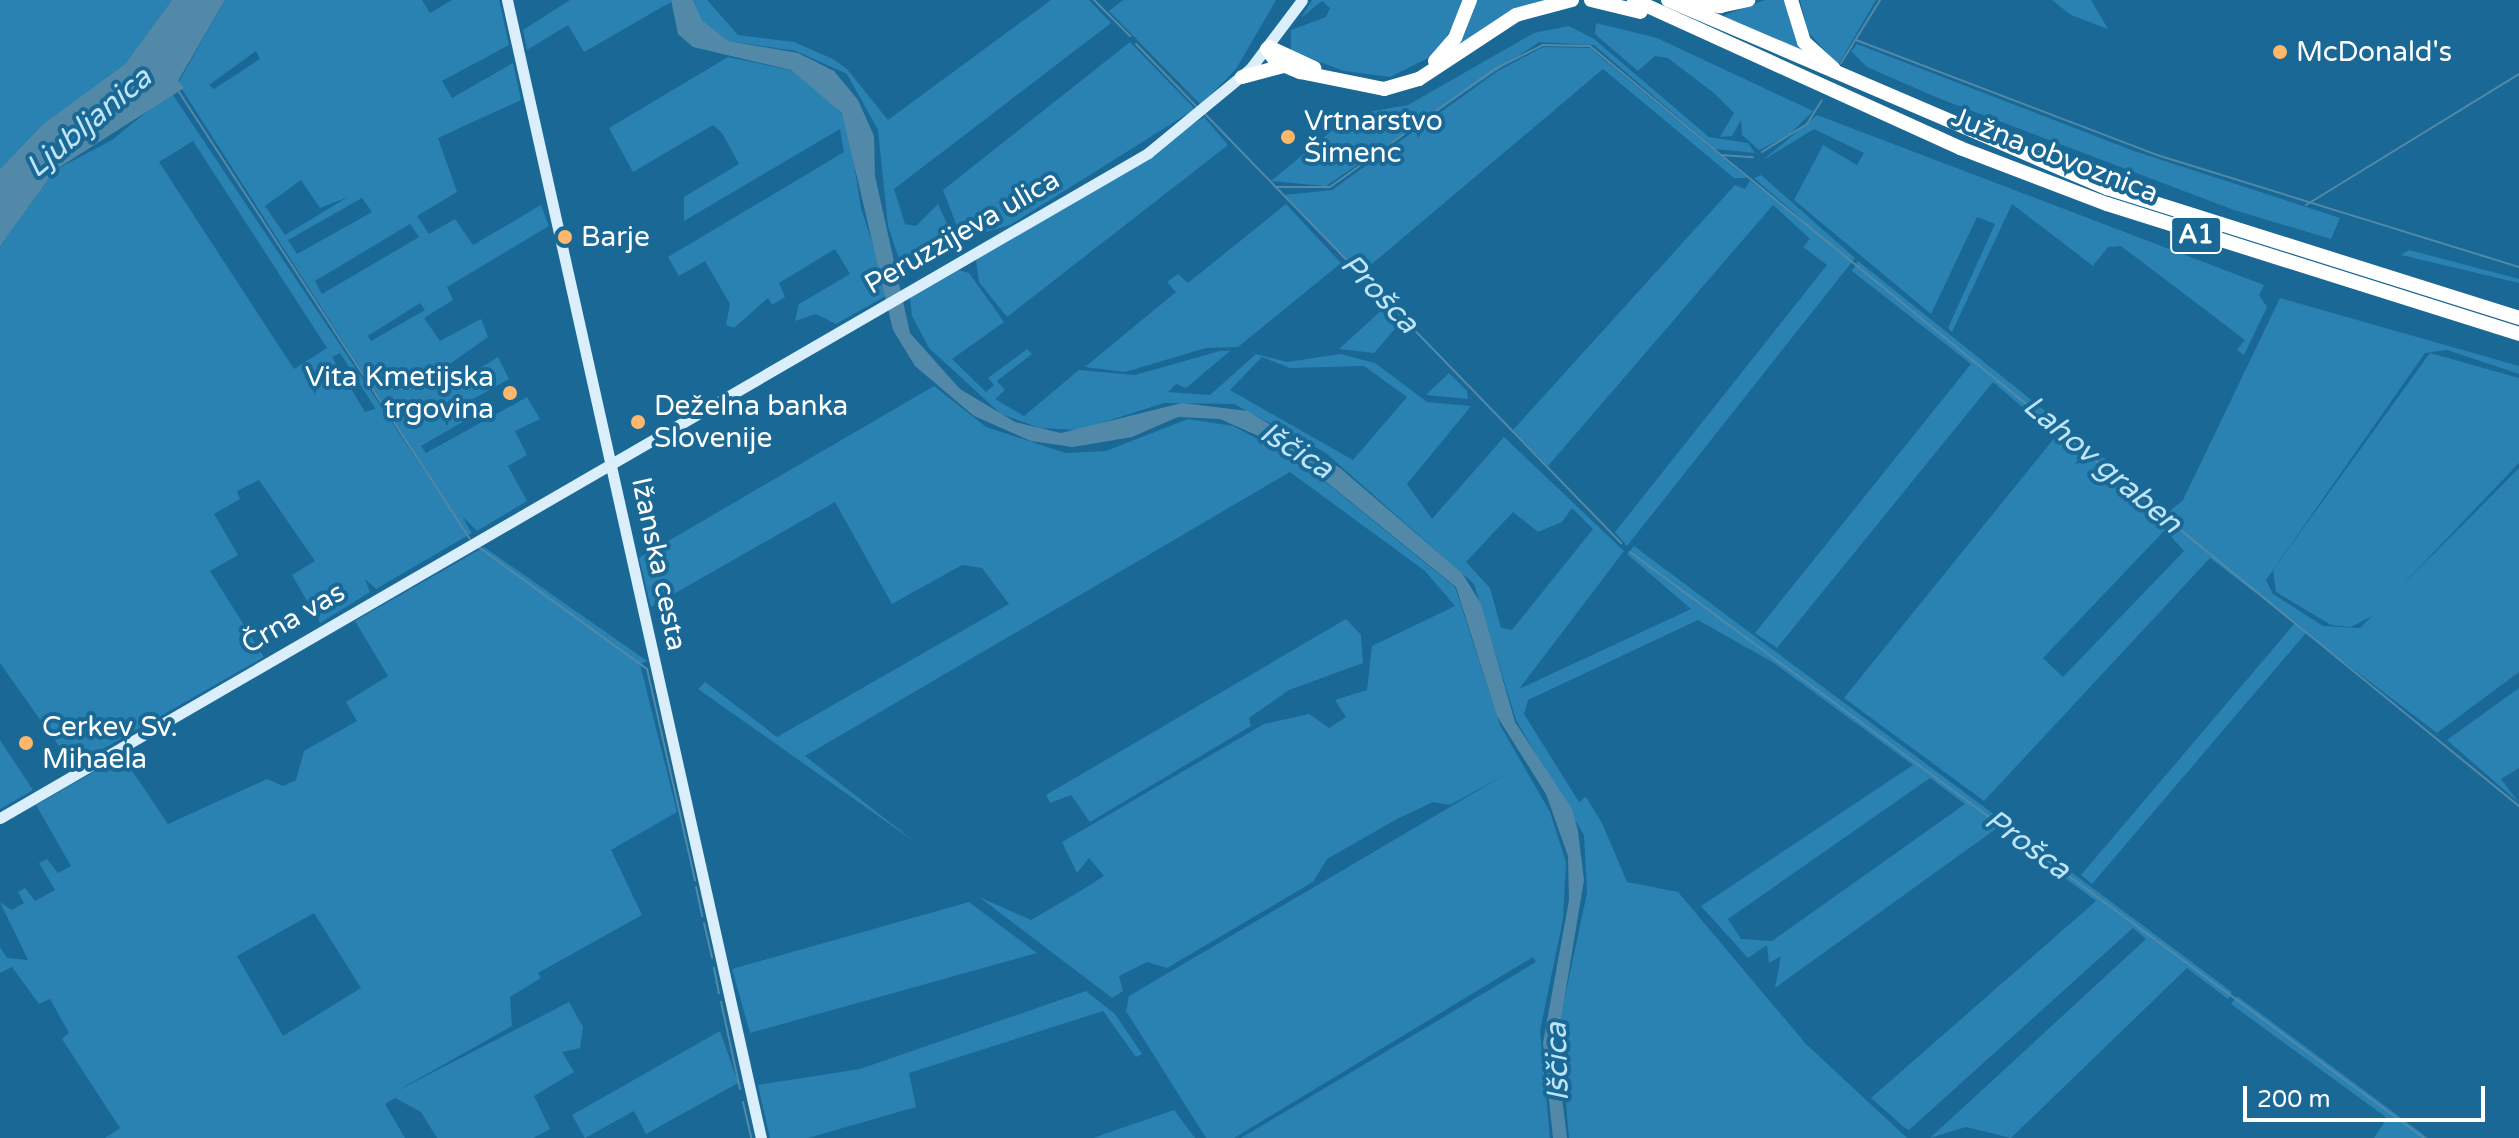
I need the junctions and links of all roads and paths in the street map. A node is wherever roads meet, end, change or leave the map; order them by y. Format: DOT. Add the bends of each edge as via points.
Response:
graph roads {
  1 [pos="507,0"];
  2 [pos="1302,0"];
  3 [pos="1470,0"];
  4 [pos="1572,0"];
  5 [pos="1591,0"];
  6 [pos="1634,0"];
  7 [pos="1668,0"];
  8 [pos="1685,0"];
  9 [pos="1748,0"];
  10 [pos="1791,0"];
  11 [pos="1695,30"];
  12 [pos="1268,48"];
  13 [pos="1284,66"];
  14 [pos="1242,77"];
  15 [pos="1997,145"];
  16 [pos="2519,318"];
  17 [pos="2519,334"];
  18 [pos="612,464"];
  19 [pos="0,818"];
  20 [pos="761,1138"];
  1 -- 18 [label="street, Ižanska cesta"];
  2 -- 12 [label="street, Peruzzijeva ulica"];
  3 -- 12 [label="highway" via="1443,53 1398,79 1351,81"];
  4 -- 13 [label="highway" via="1516,15 1430,72 1393,87 1347,87"];
  5 -- 11 [label="highway"];
  6 -- 11 [label="highway, Južna obvoznica / A1"];
  7 -- 15 [label="highway, Južna obvoznica / A1"];
  8 -- 9 [label="highway" via="1720,6"];
  10 -- 15 [label="highway" via="1801,36 1824,63"];
  11 -- 17 [label="highway, Južna obvoznica / A1" via="2107,204"];
  12 -- 13 [label="highway"];
  12 -- 14 [label="street, Peruzzijeva ulica"];
  13 -- 14 [label="highway"];
  14 -- 18 [label="street, Peruzzijeva ulica" via="1148,153"];
  15 -- 16 [label="highway, Južna obvoznica / A1" via="2290,251"];
  18 -- 19 [label="street, Črna vas"];
  18 -- 20 [label="street, Ižanska cesta"];
}
